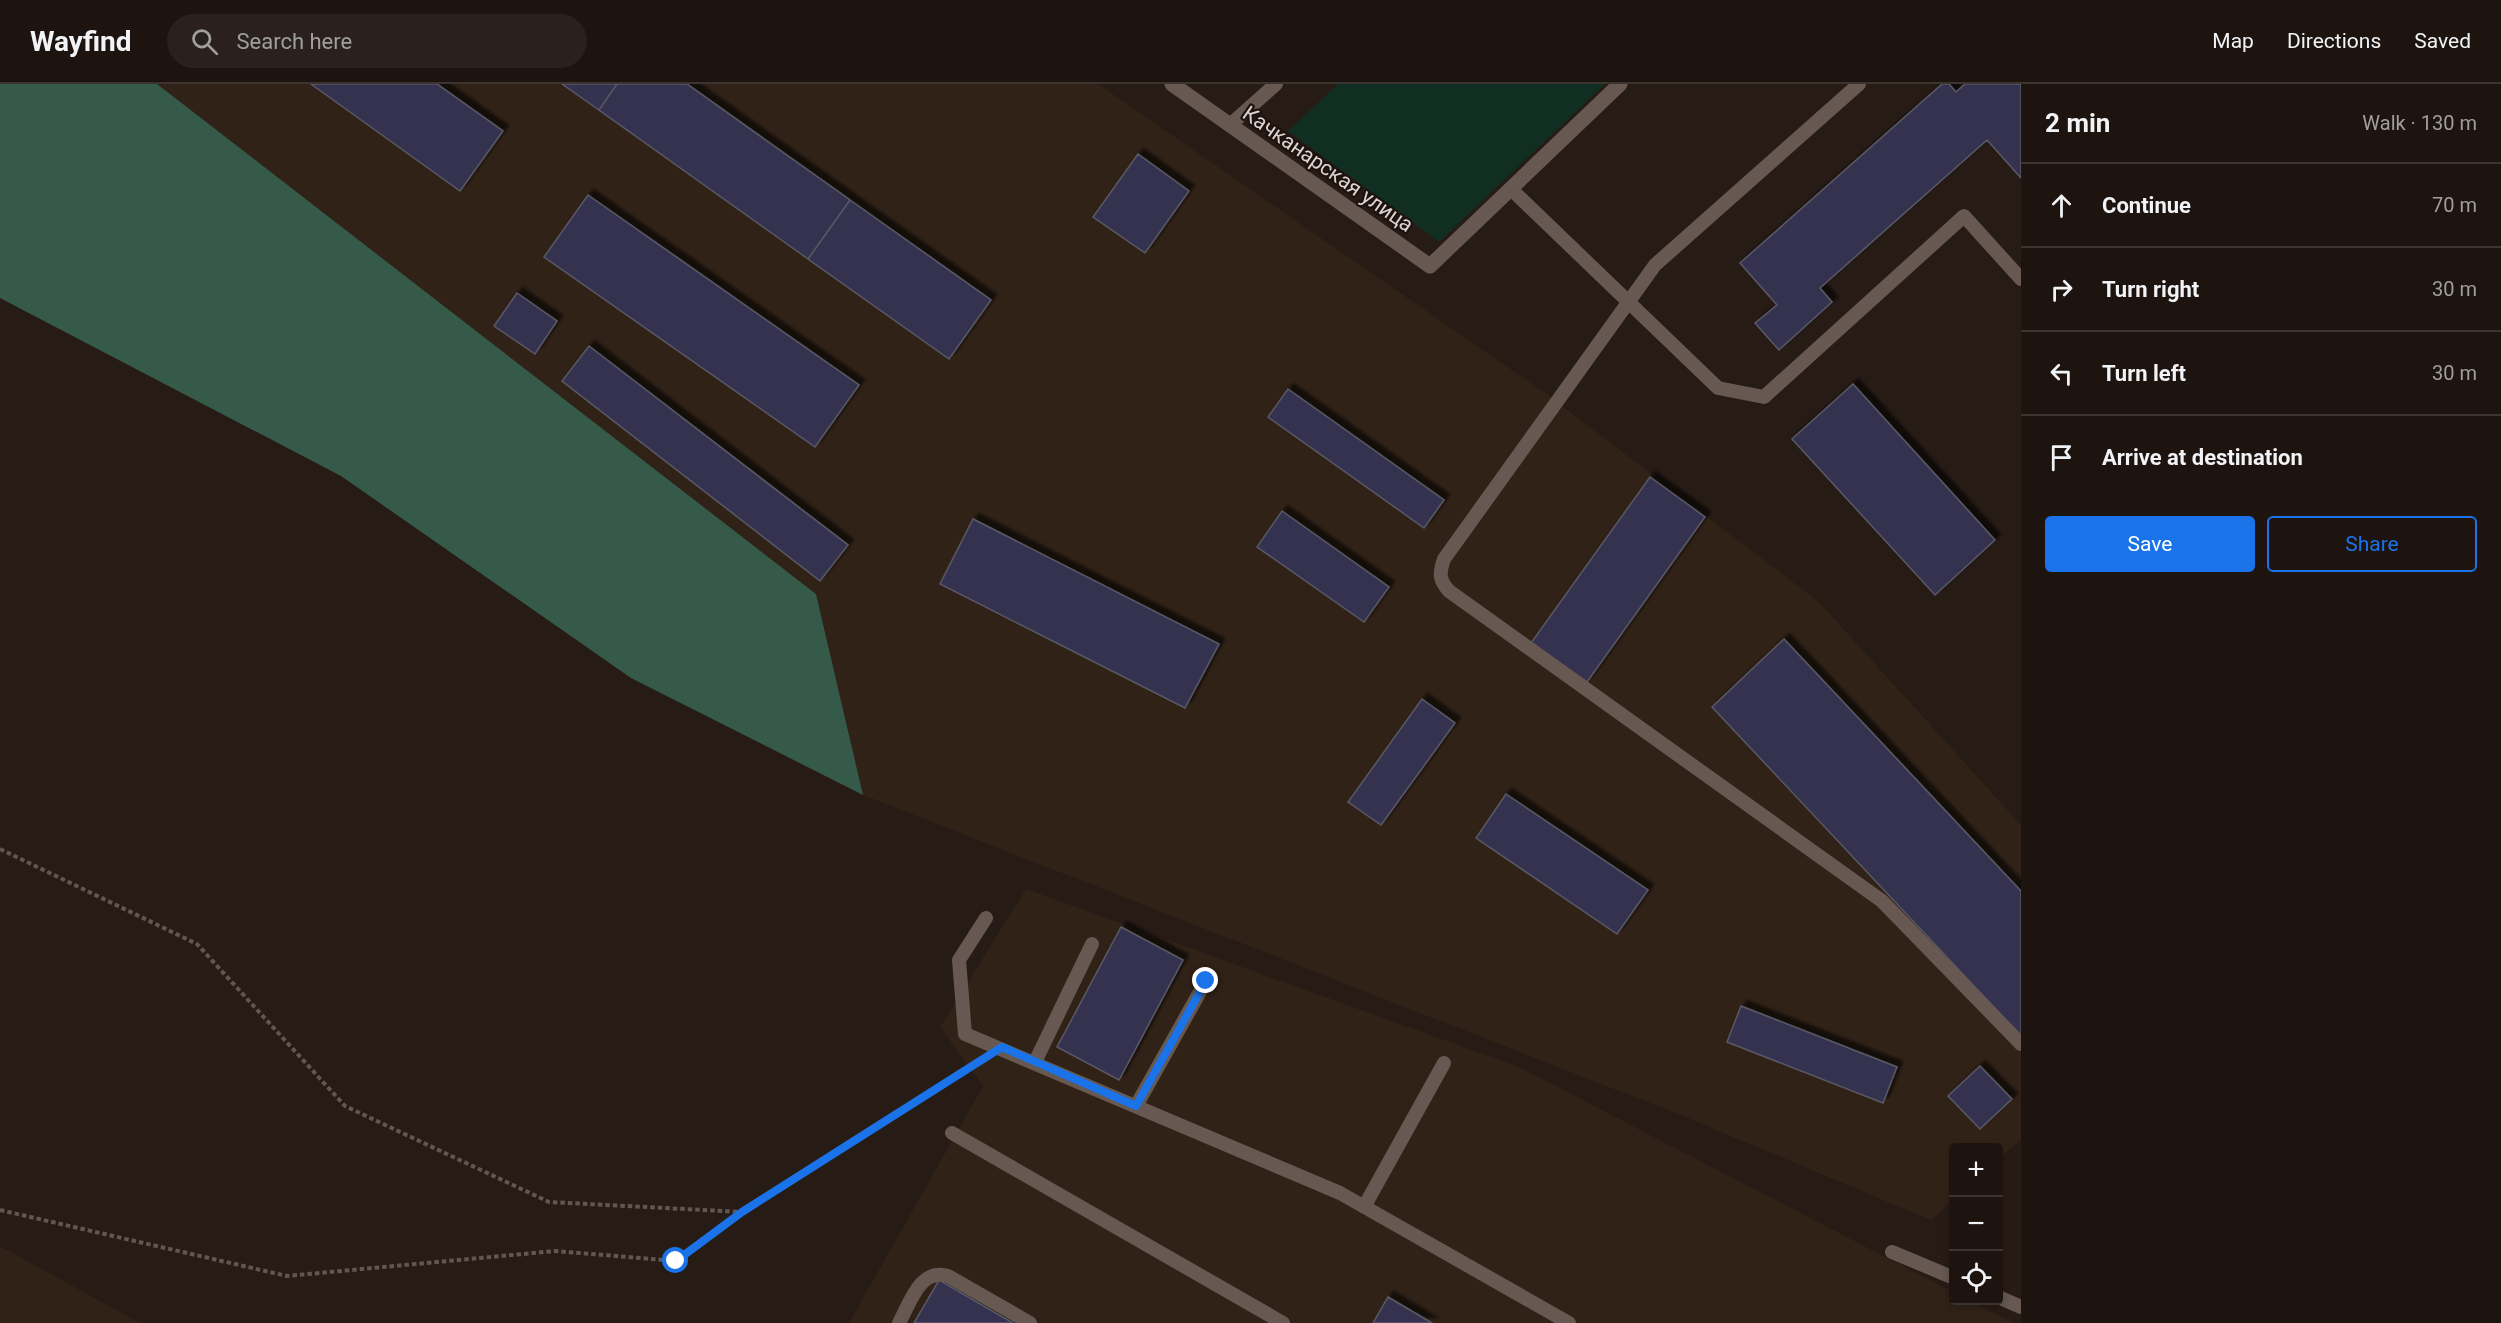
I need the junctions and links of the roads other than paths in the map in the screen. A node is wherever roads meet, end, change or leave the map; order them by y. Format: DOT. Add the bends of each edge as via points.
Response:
graph roads {
  1 [pos="1172,84"];
  2 [pos="1276,84"];
  3 [pos="1620,84"];
  4 [pos="1859,84"];
  5 [pos="1230,125"];
  6 [pos="1511,189"];
  7 [pos="2021,279"];
  8 [pos="1629,302"];
  9 [pos="986,918"];
  10 [pos="1092,944"];
  11 [pos="1206,981"];
  12 [pos="2021,1044"];
  13 [pos="1035,1062"];
  14 [pos="1444,1063"];
  15 [pos="1136,1106"];
  16 [pos="952,1133"];
  17 [pos="1364,1207"];
  18 [pos="1892,1252"];
  19 [pos="1949,1276"];
  20 [pos="2003,1299"];
  21 [pos="2021,1307"];
  22 [pos="899,1323"];
  23 [pos="1030,1323"];
  24 [pos="1283,1323"];
  25 [pos="1569,1323"];
  1 -- 5 [label="street, Качканарская улица"];
  2 -- 5 [label="lane"];
  3 -- 6 [label="street"];
  4 -- 8 [label="lane" via="1655,265"];
  5 -- 6 [label="street, Качканарская улица" via="1430,266"];
  6 -- 8 [label="lane"];
  7 -- 8 [label="lane" via="1964,216 1764,397 1718,388"];
  8 -- 12 [label="lane" via="1444,559 1440,582 1882,901"];
  9 -- 13 [label="lane" via="959,960 965,1034"];
  10 -- 13 [label="lane"];
  11 -- 15 [label="lane"];
  13 -- 15 [label="lane"];
  14 -- 17 [label="lane"];
  15 -- 17 [label="lane" via="1340,1193"];
  16 -- 24 [label="lane"];
  17 -- 25 [label="lane"];
  18 -- 19 [label="lane"];
  20 -- 21 [label="lane"];
  22 -- 23 [label="lane" via="922,1283 937,1273"];
}
